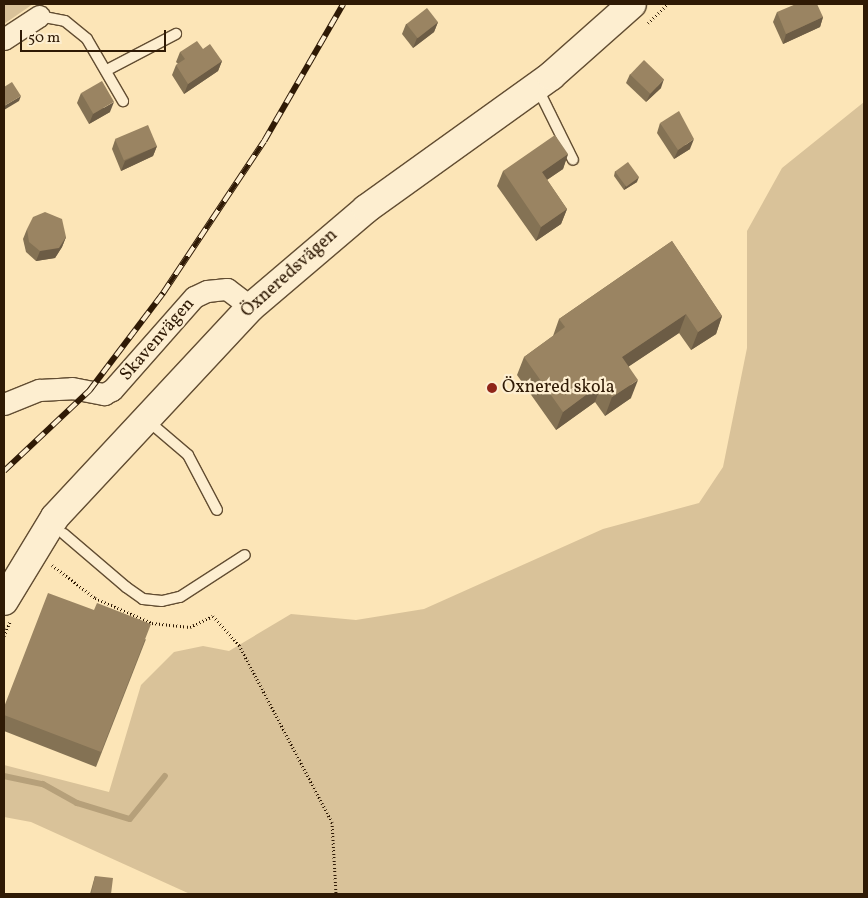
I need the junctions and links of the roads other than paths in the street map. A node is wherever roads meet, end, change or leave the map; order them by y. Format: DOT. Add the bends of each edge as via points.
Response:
graph roads {
  1 [pos="638,15"];
  2 [pos="39,16"];
  3 [pos="176,34"];
  4 [pos="4,39"];
  5 [pos="107,70"];
  6 [pos="537,86"];
  7 [pos="123,101"];
  8 [pos="574,160"];
  9 [pos="251,307"];
  10 [pos="4,404"];
  11 [pos="145,418"];
  12 [pos="217,510"];
  13 [pos="64,534"];
  14 [pos="245,555"];
  15 [pos="8,610"];
  1 -- 6 [label="street, Öxneredsvägen"];
  2 -- 4 [label="street"];
  2 -- 5 [label="lane" via="65,21 76,29"];
  3 -- 5 [label="lane"];
  5 -- 7 [label="lane"];
  6 -- 8 [label="lane"];
  6 -- 9 [label="street, Öxneredsvägen" via="366,209"];
  9 -- 10 [label="street, Skavenvägen" via="228,289 207,291 194,297 112,390 104,394 72,388 39,390"];
  9 -- 11 [label="street, Öxneredsvägen"];
  11 -- 12 [label="lane" via="188,456"];
  11 -- 15 [label="street, Öxneredsvägen" via="54,517"];
  13 -- 14 [label="lane" via="143,599 162,601 180,597"];
}
